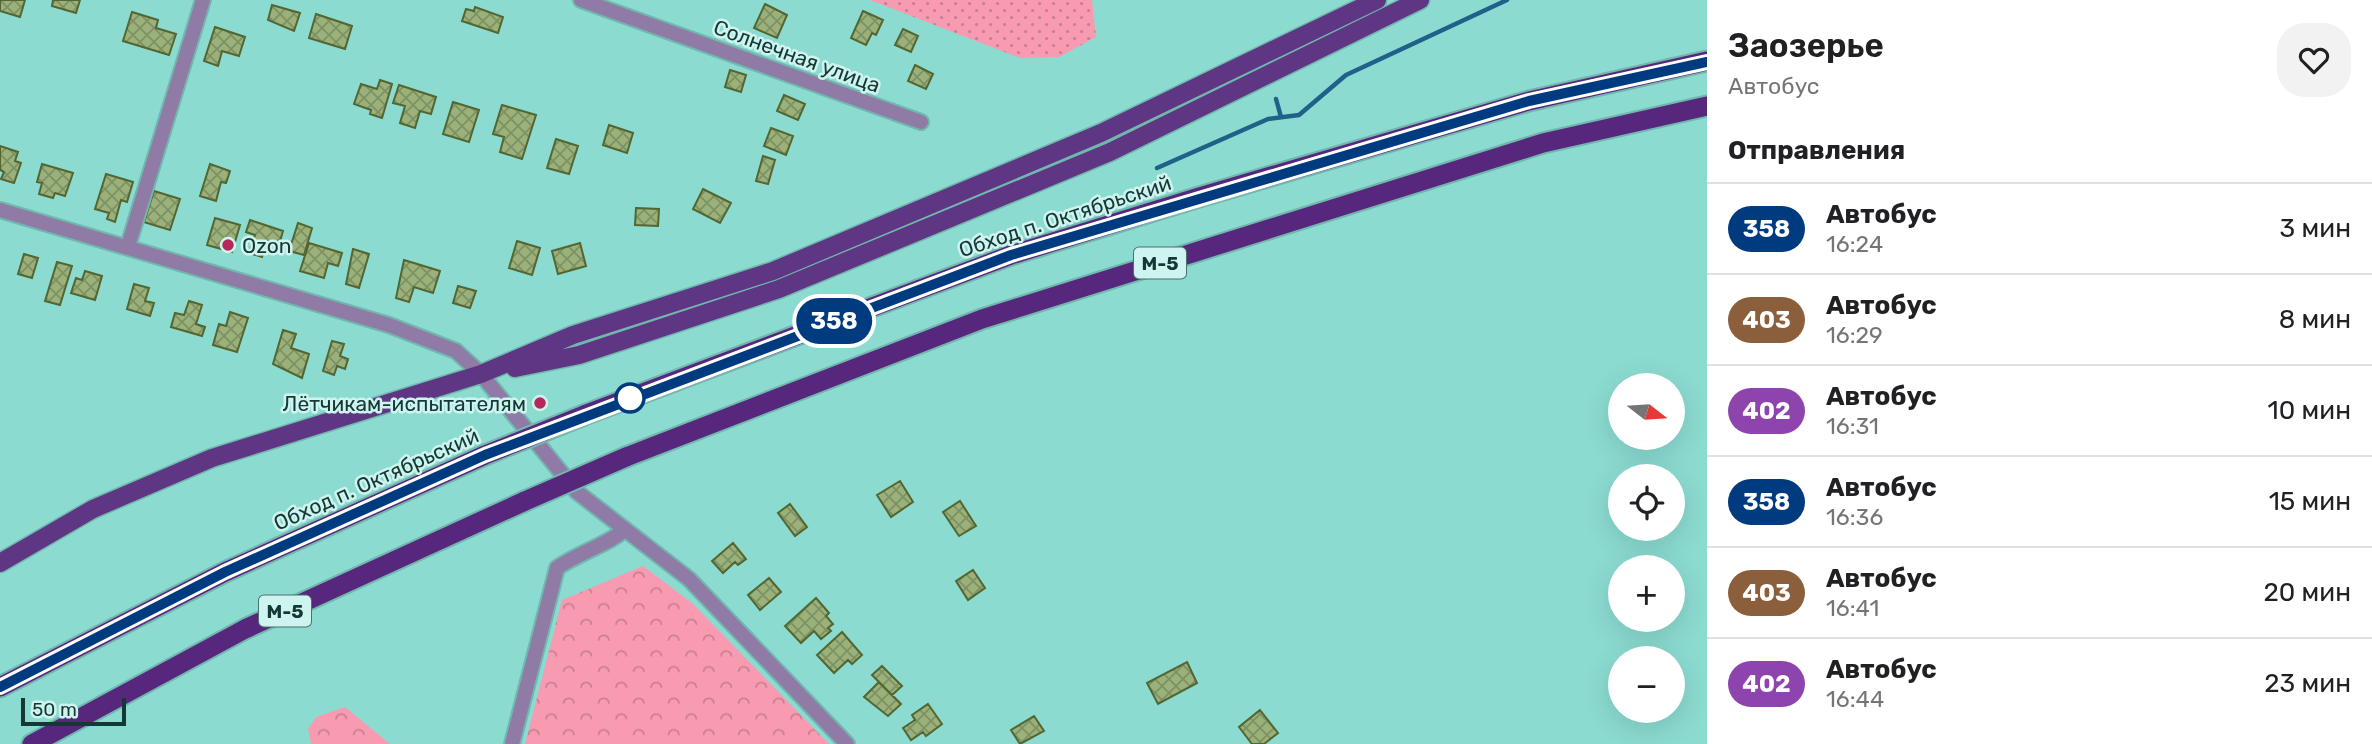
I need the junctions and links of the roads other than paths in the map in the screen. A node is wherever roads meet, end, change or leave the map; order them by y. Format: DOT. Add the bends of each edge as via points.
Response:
graph roads {
  1 [pos="203,0"];
  2 [pos="581,0"];
  3 [pos="1377,0"];
  4 [pos="1420,0"];
  5 [pos="1707,61"];
  6 [pos="1707,106"];
  7 [pos="920,122"];
  8 [pos="0,210"];
  9 [pos="128,246"];
  10 [pos="481,374"];
  11 [pos="625,529"];
  12 [pos="0,563"];
  13 [pos="9,682"];
  14 [pos="32,744"];
  15 [pos="512,744"];
  16 [pos="847,744"];
  1 -- 9 [label="street"];
  2 -- 7 [label="street, Солнечная улица"];
  3 -- 10 [label="main road" via="1101,133 786,266 573,335"];
  4 -- 10 [label="main road" via="1110,152 779,289 579,355"];
  5 -- 13 [label="highway, Обход п. Октябрьский / М-5, bridge" via="1529,101 1011,255 485,455 225,572"];
  6 -- 14 [label="highway, М-5, bridge" via="1543,143 982,319 625,457 526,501 245,629"];
  8 -- 9 [label="street"];
  9 -- 10 [label="street" via="431,339 456,351"];
  10 -- 11 [label="street" via="572,487"];
  10 -- 12 [label="main road" via="165,476 93,509"];
  11 -- 15 [label="street" via="557,568"];
  11 -- 16 [label="street" via="689,579"];
}
